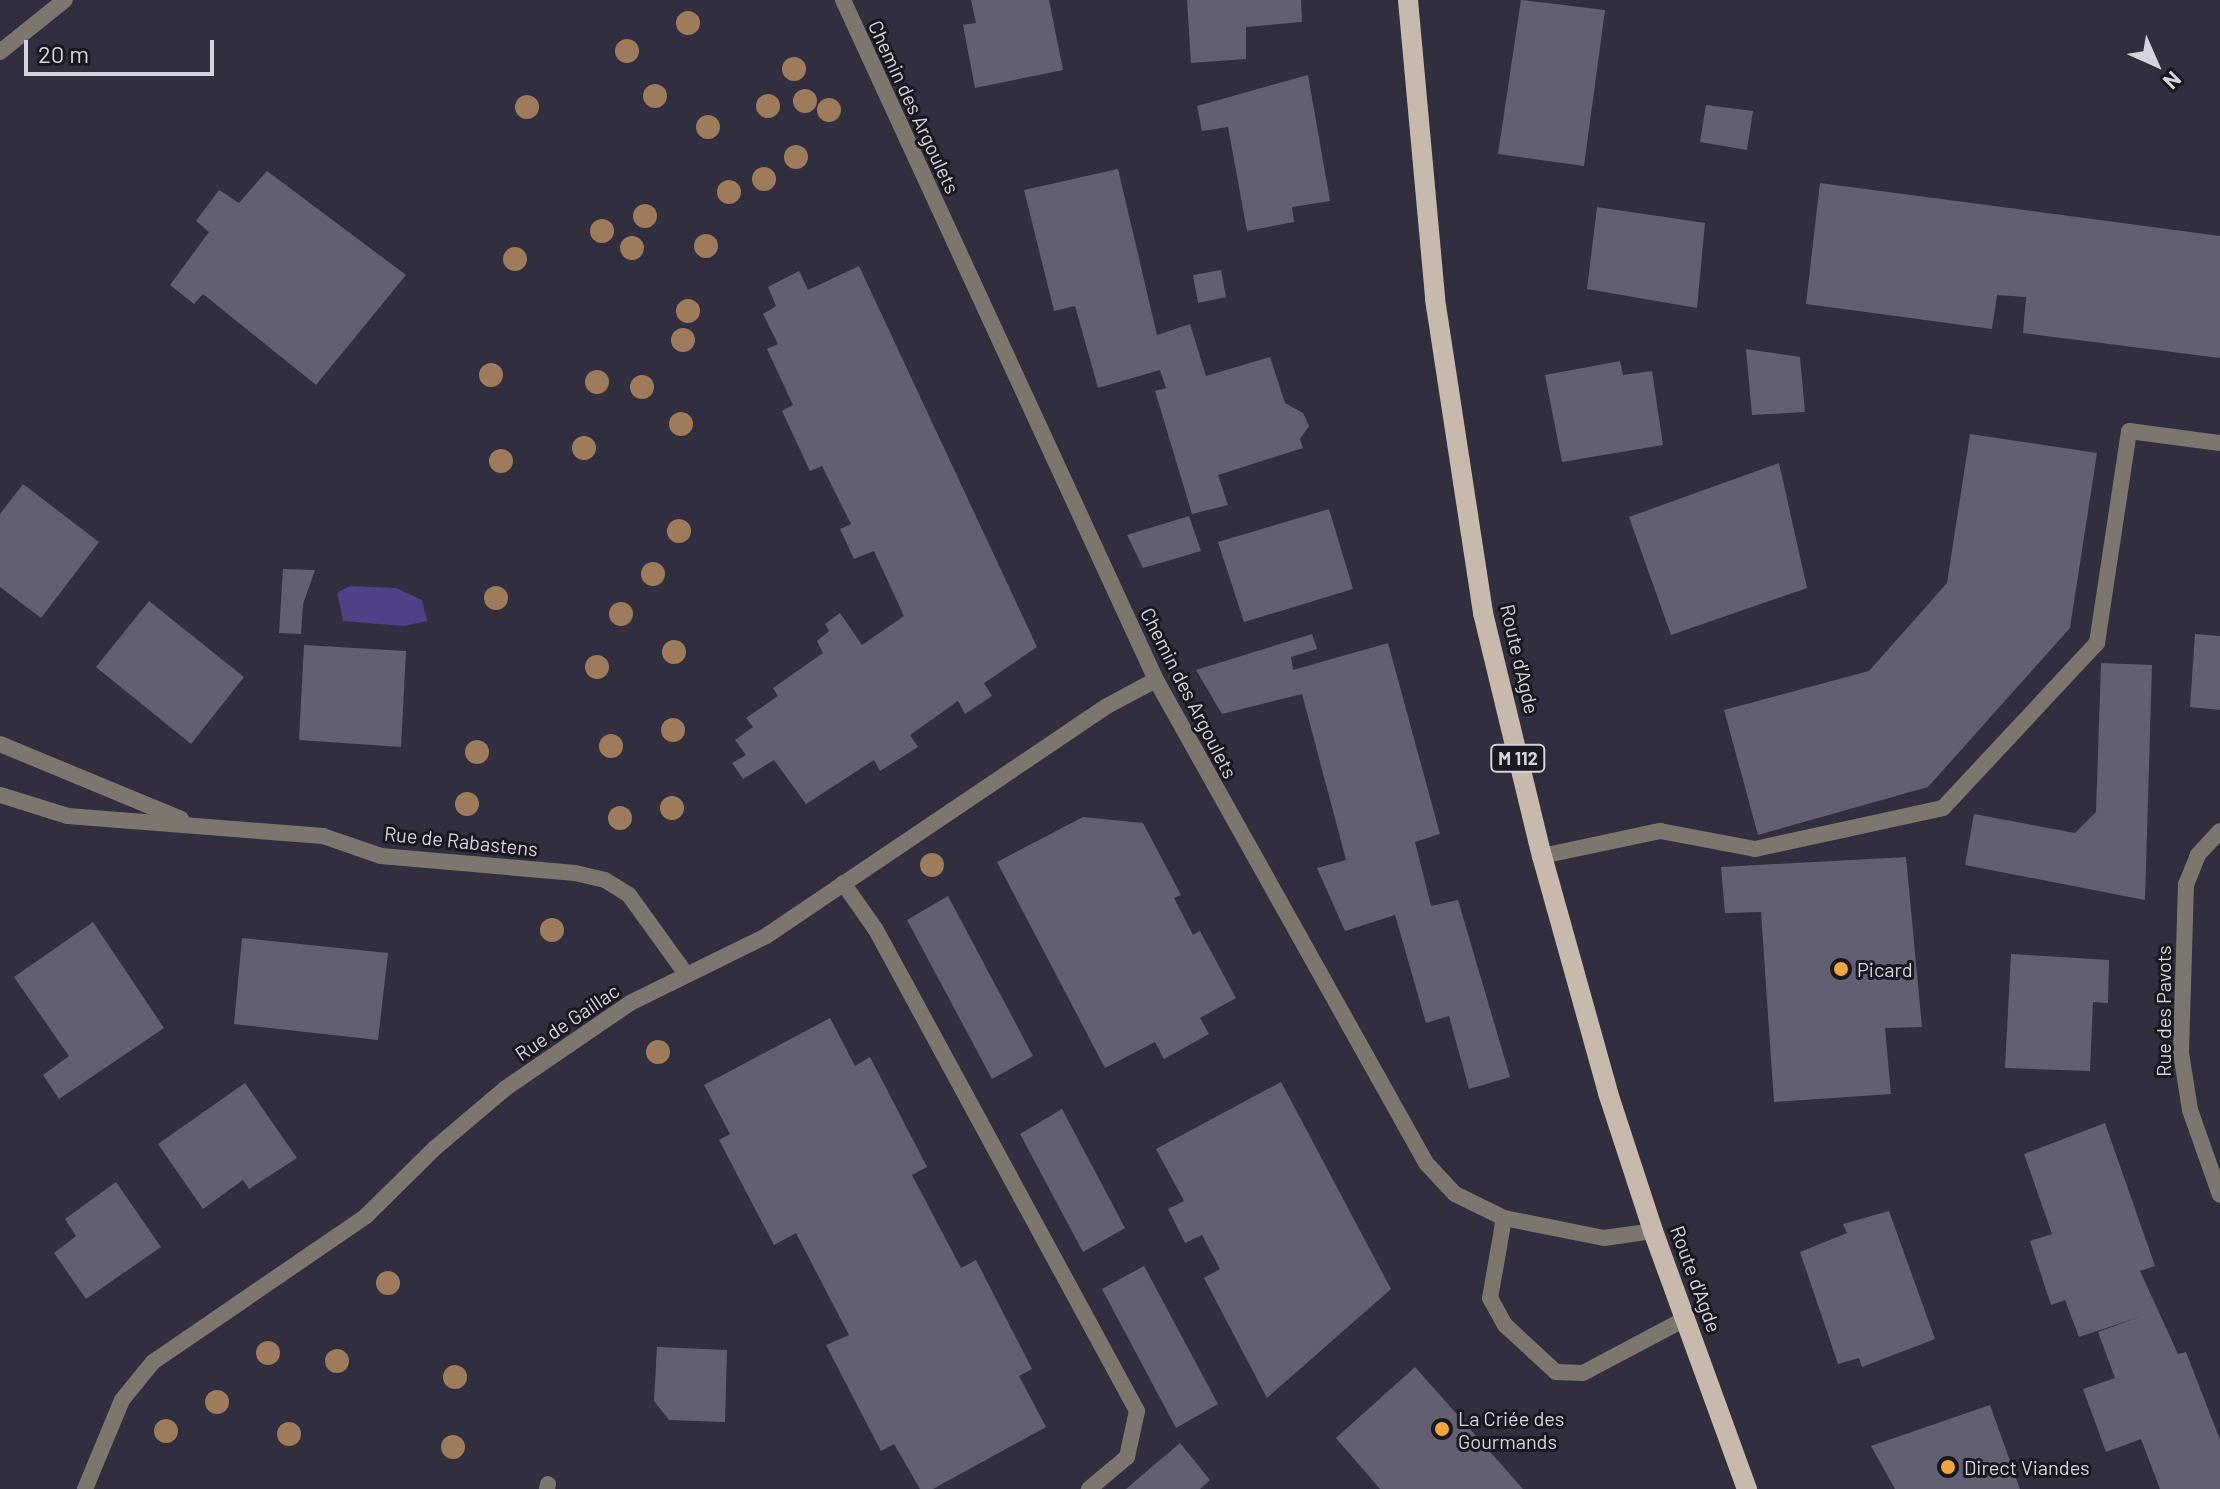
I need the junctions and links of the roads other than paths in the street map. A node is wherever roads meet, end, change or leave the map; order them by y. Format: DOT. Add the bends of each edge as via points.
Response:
graph roads {
  1 [pos="65,0"];
  2 [pos="843,0"];
  3 [pos="1408,0"];
  4 [pos="0,52"];
  5 [pos="2220,443"];
  6 [pos="1156,680"];
  7 [pos="0,744"];
  8 [pos="0,795"];
  9 [pos="189,823"];
  10 [pos="2220,831"];
  11 [pos="1542,856"];
  12 [pos="843,883"];
  13 [pos="686,974"];
  14 [pos="2220,1195"];
  15 [pos="1504,1218"];
  16 [pos="1653,1231"];
  17 [pos="1685,1319"];
  18 [pos="85,1489"];
  19 [pos="1089,1489"];
  20 [pos="1747,1489"];
  1 -- 4 [label="street"];
  2 -- 6 [label="street, Chemin des Argoulets"];
  3 -- 11 [label="main road, Route d'Agde / M 112" via="1433,284 1483,613"];
  5 -- 11 [label="street" via="2129,431 2097,643 1943,808 1755,849 1660,831"];
  6 -- 12 [label="street, Rue de Gaillac" via="1107,706"];
  6 -- 15 [label="street, Chemin des Argoulets" via="1426,1163 1455,1194"];
  7 -- 9 [label="street, Rue de Rabastens"];
  8 -- 9 [label="street, Rue de Rabastens" via="68,816"];
  9 -- 13 [label="street, Rue de Rabastens" via="323,836 381,856 605,880 629,895"];
  10 -- 14 [label="street, Rue des Pavots" via="2198,855 2186,884 2181,1053 2190,1110"];
  11 -- 16 [label="main road, Route d'Agde / M 112"];
  12 -- 13 [label="street, Rue de Gaillac" via="766,936"];
  12 -- 19 [label="street" via="883,943 1137,1411 1127,1457"];
  13 -- 18 [label="street, Rue de Gaillac" via="577,1035 435,1148 366,1216 153,1362 122,1400"];
  15 -- 16 [label="street, Chemin des Argoulets" via="1604,1238"];
  15 -- 17 [label="street" via="1490,1298 1505,1325 1556,1372 1583,1373"];
  16 -- 17 [label="main road, Route d'Agde / M 112"];
  17 -- 20 [label="main road, Route d'Agde / M 112"];
}
